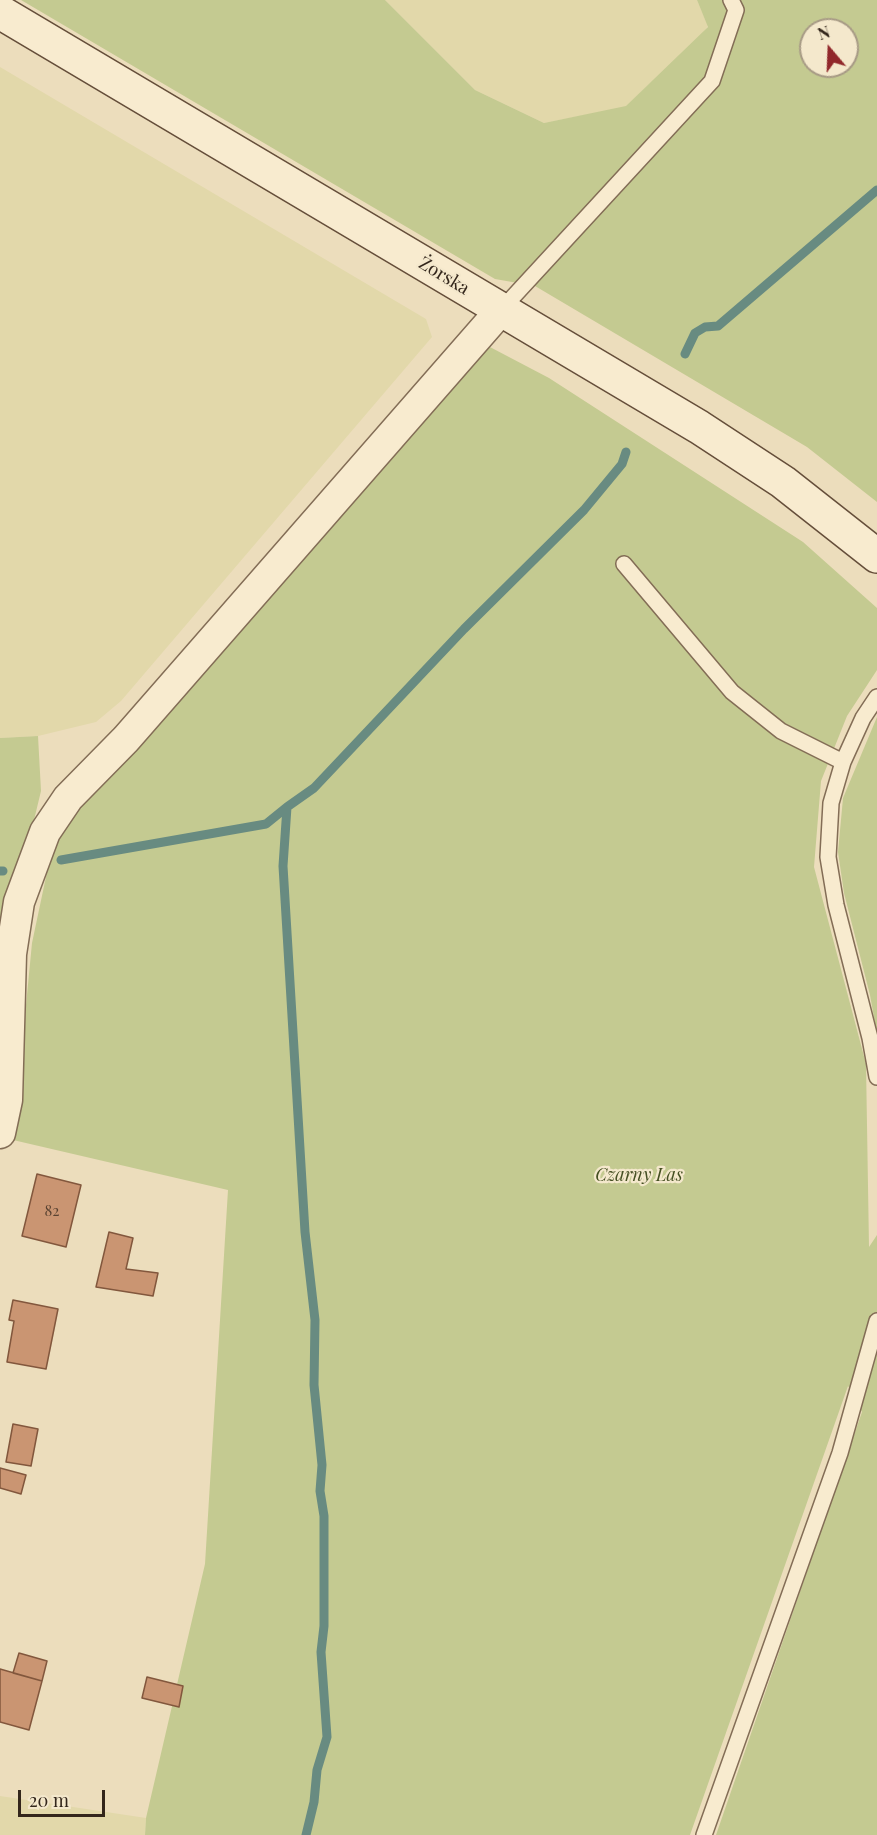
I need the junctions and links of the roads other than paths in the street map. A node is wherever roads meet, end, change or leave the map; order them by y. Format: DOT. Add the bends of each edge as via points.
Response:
graph roads {
  1 [pos="730,0"];
  2 [pos="0,12"];
  3 [pos="501,310"];
  4 [pos="877,556"];
  5 [pos="624,564"];
  6 [pos="877,697"];
  7 [pos="843,762"];
  8 [pos="877,1077"];
  9 [pos="0,1133"];
  10 [pos="877,1321"];
  11 [pos="704,1835"];
  1 -- 3 [label="lane" via="736,10 712,81"];
  2 -- 3 [label="main road, Żorska"];
  3 -- 4 [label="main road, Żorska" via="740,453"];
  3 -- 9 [label="street" via="142,722 68,798 45,832 19,902 11,954 7,1100"];
  5 -- 7 [label="lane" via="732,692 781,731"];
  6 -- 7 [label="lane"];
  7 -- 8 [label="lane" via="831,803 828,857"];
  10 -- 11 [label="lane" via="840,1453"];
}
